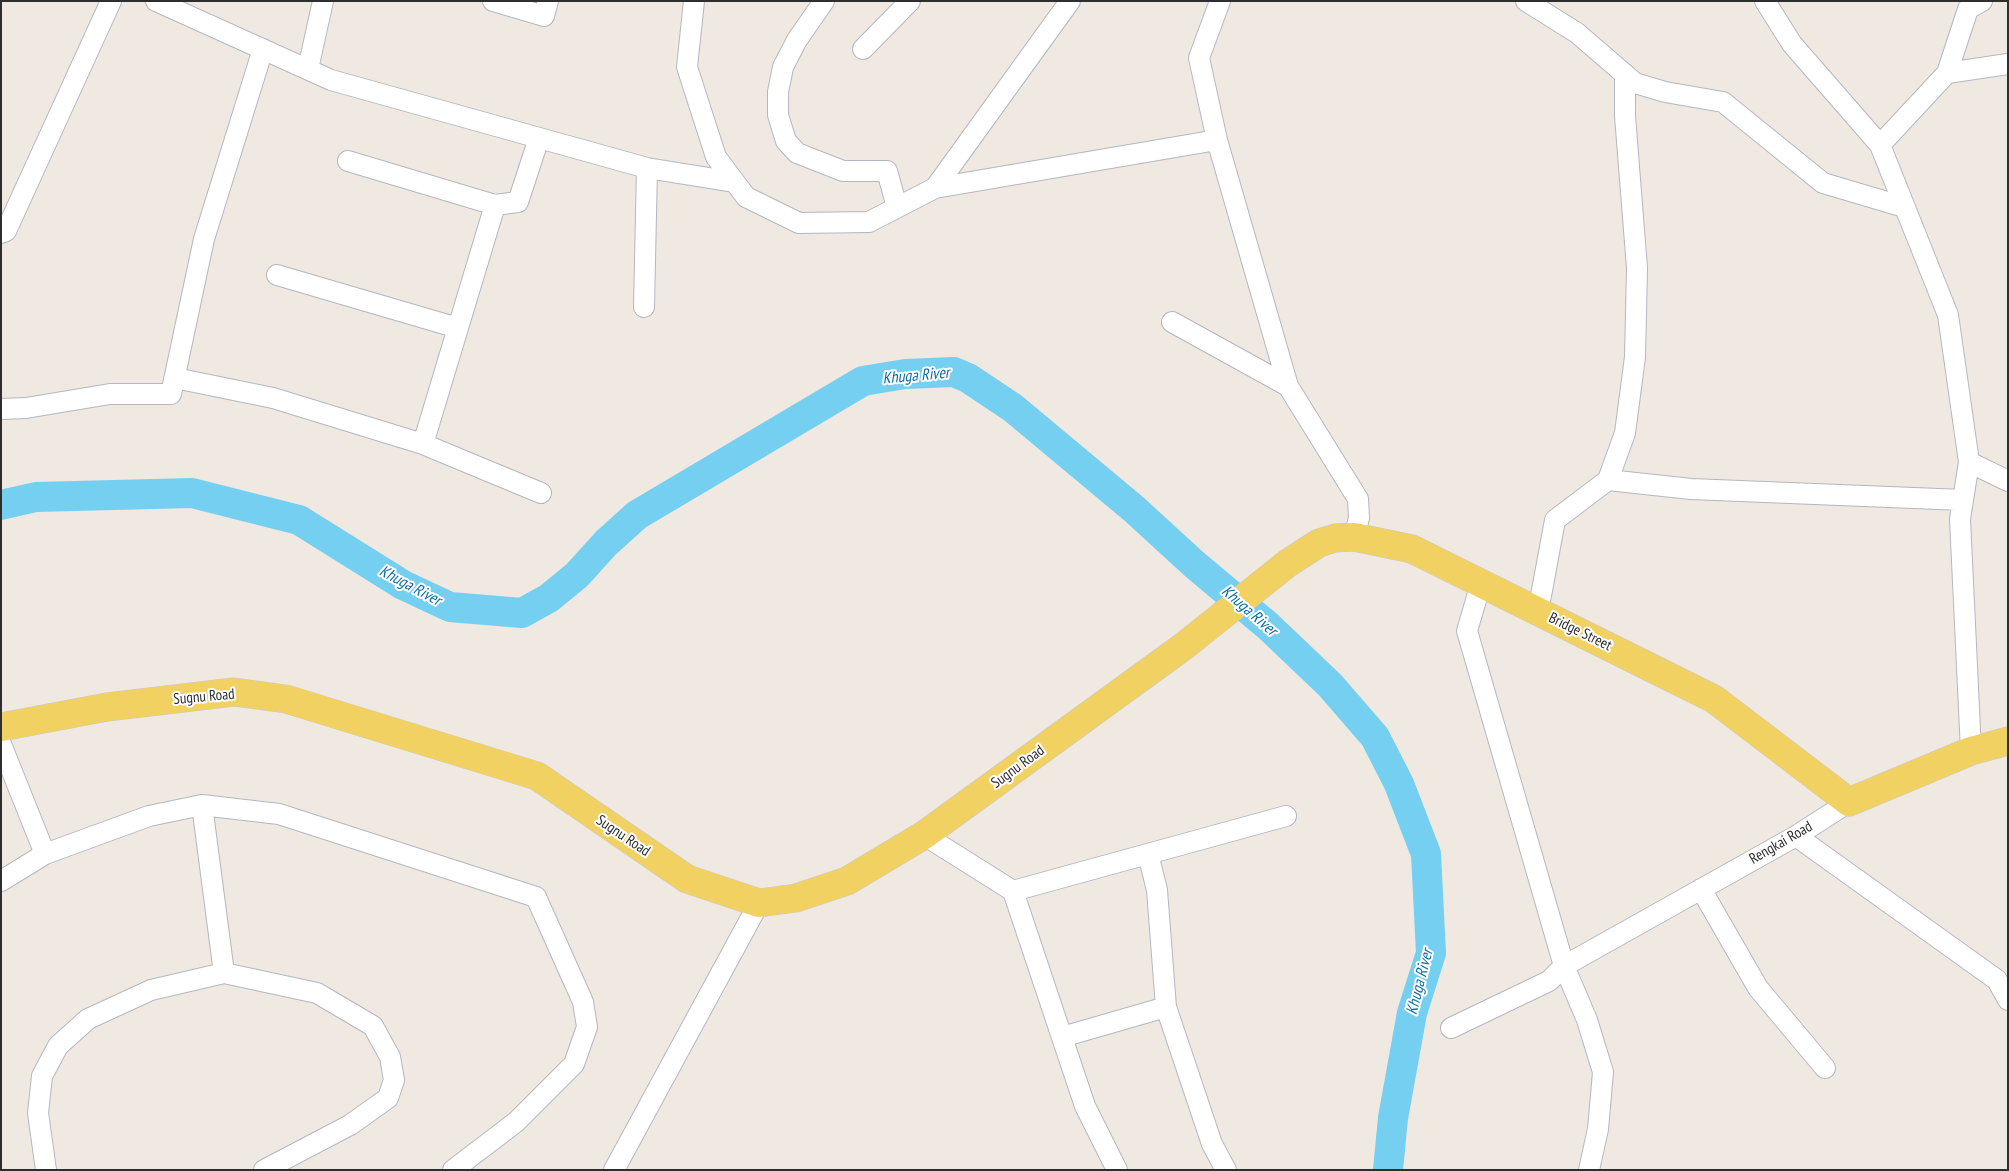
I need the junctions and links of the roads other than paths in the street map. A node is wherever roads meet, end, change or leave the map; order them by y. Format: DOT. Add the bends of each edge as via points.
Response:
graph roads {
  1 [pos="111,1"];
  2 [pos="156,1"];
  3 [pos="323,1"];
  4 [pos="493,1"];
  5 [pos="548,1"];
  6 [pos="694,1"];
  7 [pos="824,1"];
  8 [pos="910,1"];
  9 [pos="1070,1"];
  10 [pos="1220,1"];
  11 [pos="1526,1"];
  12 [pos="1765,1"];
  13 [pos="1982,1"];
  14 [pos="263,49"];
  15 [pos="863,49"];
  16 [pos="2008,64"];
  17 [pos="308,69"];
  18 [pos="1947,73"];
  19 [pos="1625,74"];
  20 [pos="539,138"];
  21 [pos="1217,140"];
  22 [pos="1880,145"];
  23 [pos="348,161"];
  24 [pos="648,168"];
  25 [pos="734,182"];
  26 [pos="935,188"];
  27 [pos="495,205"];
  28 [pos="897,207"];
  29 [pos="1904,207"];
  30 [pos="1,233"];
  31 [pos="277,275"];
  32 [pos="644,307"];
  33 [pos="1172,322"];
  34 [pos="458,328"];
  35 [pos="175,378"];
  36 [pos="1288,386"];
  37 [pos="1,409"];
  38 [pos="423,444"];
  39 [pos="1969,462"];
  40 [pos="1608,480"];
  41 [pos="2008,481"];
  42 [pos="541,493"];
  43 [pos="1963,500"];
  44 [pos="1354,537"];
  45 [pos="1288,563"];
  46 [pos="1481,583"];
  47 [pos="1538,612"];
  48 [pos="1,727"];
  49 [pos="2008,741"];
  50 [pos="1,744"];
  51 [pos="1971,751"];
  52 [pos="1849,802"];
  53 [pos="202,805"];
  54 [pos="1286,816"];
  55 [pos="924,835"];
  56 [pos="1796,836"];
  57 [pos="45,854"];
  58 [pos="1148,854"];
  59 [pos="1,881"];
  60 [pos="1702,889"];
  61 [pos="1013,891"];
  62 [pos="758,903"];
  63 [pos="1564,966"];
  64 [pos="224,973"];
  65 [pos="2008,1000"];
  66 [pos="1166,1007"];
  67 [pos="1451,1028"];
  68 [pos="1062,1037"];
  69 [pos="1824,1068"];
  70 [pos="46,1170"];
  71 [pos="264,1170"];
  72 [pos="454,1170"];
  73 [pos="614,1170"];
  74 [pos="1117,1170"];
  75 [pos="1226,1170"];
  76 [pos="1589,1170"];
  1 -- 30 [label="street" via="6,231"];
  2 -- 14 [label="street"];
  3 -- 17 [label="street"];
  4 -- 5 [label="street" via="544,16"];
  6 -- 25 [label="street" via="687,67 716,157"];
  7 -- 28 [label="street" via="783,67 778,115 786,141 797,153 843,171 887,171"];
  8 -- 15 [label="street"];
  9 -- 26 [label="street"];
  10 -- 21 [label="street" via="1199,58"];
  11 -- 19 [label="street" via="1577,33"];
  12 -- 22 [label="street" via="1792,44"];
  13 -- 18 [label="street" via="1968,9"];
  14 -- 17 [label="street"];
  14 -- 35 [label="street" via="204,239"];
  16 -- 18 [label="street"];
  17 -- 20 [label="street" via="332,80"];
  18 -- 22 [label="street"];
  19 -- 29 [label="street" via="1635,83 1665,92 1723,102 1823,183"];
  19 -- 40 [label="street" via="1625,116 1638,268 1635,357 1625,433"];
  20 -- 24 [label="street"];
  20 -- 27 [label="street" via="518,202"];
  21 -- 26 [label="street"];
  21 -- 36 [label="street"];
  22 -- 29 [label="street"];
  23 -- 27 [label="street"];
  24 -- 25 [label="street"];
  24 -- 32 [label="street"];
  25 -- 28 [label="street" via="746,197 800,223 869,222"];
  26 -- 28 [label="street"];
  27 -- 34 [label="street"];
  29 -- 39 [label="street" via="1948,315"];
  31 -- 34 [label="street"];
  33 -- 36 [label="street"];
  34 -- 38 [label="street"];
  35 -- 37 [label="street" via="171,394 110,394"];
  35 -- 38 [label="street" via="273,398"];
  36 -- 44 [label="street" via="1358,498 1359,518"];
  38 -- 42 [label="street"];
  39 -- 41 [label="street"];
  39 -- 43 [label="street"];
  40 -- 43 [label="street" via="1691,490"];
  40 -- 47 [label="street" via="1556,520"];
  43 -- 51 [label="street" via="1960,519"];
  44 -- 45 [label="main road, Bridge Street" via="1319,543"];
  44 -- 46 [label="main road, Bridge Street" via="1412,549"];
  45 -- 55 [label="main road, Sugnu Road" via="1184,646"];
  46 -- 47 [label="main road, Bridge Street"];
  46 -- 63 [label="street" via="1467,631"];
  47 -- 52 [label="main road, Bridge Street" via="1714,699"];
  48 -- 62 [label="main road, Sugnu Road" via="107,707 234,692 286,699 536,776 686,879"];
  49 -- 51 [label="main road, Rengkai Road"];
  50 -- 57 [label="street"];
  51 -- 52 [label="main road, Rengkai Road"];
  52 -- 56 [label="street, Rengkai Road"];
  53 -- 57 [label="street" via="149,816"];
  53 -- 64 [label="street"];
  53 -- 72 [label="street" via="279,814 536,898 583,1002 588,1027 574,1064 516,1122"];
  54 -- 58 [label="street"];
  55 -- 61 [label="street"];
  55 -- 62 [label="main road, Sugnu Road" via="847,881 796,898"];
  56 -- 60 [label="street, Rengkai Road"];
  56 -- 65 [label="street" via="1997,980"];
  57 -- 59 [label="street"];
  58 -- 61 [label="street"];
  58 -- 66 [label="street" via="1157,890"];
  60 -- 63 [label="street, Rengkai Road"];
  60 -- 69 [label="street" via="1758,988"];
  61 -- 68 [label="street"];
  62 -- 73 [label="street"];
  63 -- 67 [label="street, Rengkai Road" via="1549,981"];
  63 -- 76 [label="street" via="1588,1020 1602,1072 1598,1129"];
  64 -- 70 [label="street" via="151,990 88,1019 58,1046 42,1076 38,1113"];
  64 -- 71 [label="street" via="317,993 373,1026 390,1057 394,1080 388,1098 350,1125"];
  66 -- 68 [label="street"];
  66 -- 75 [label="street" via="1212,1144"];
  68 -- 74 [label="street" via="1086,1106"];
}
